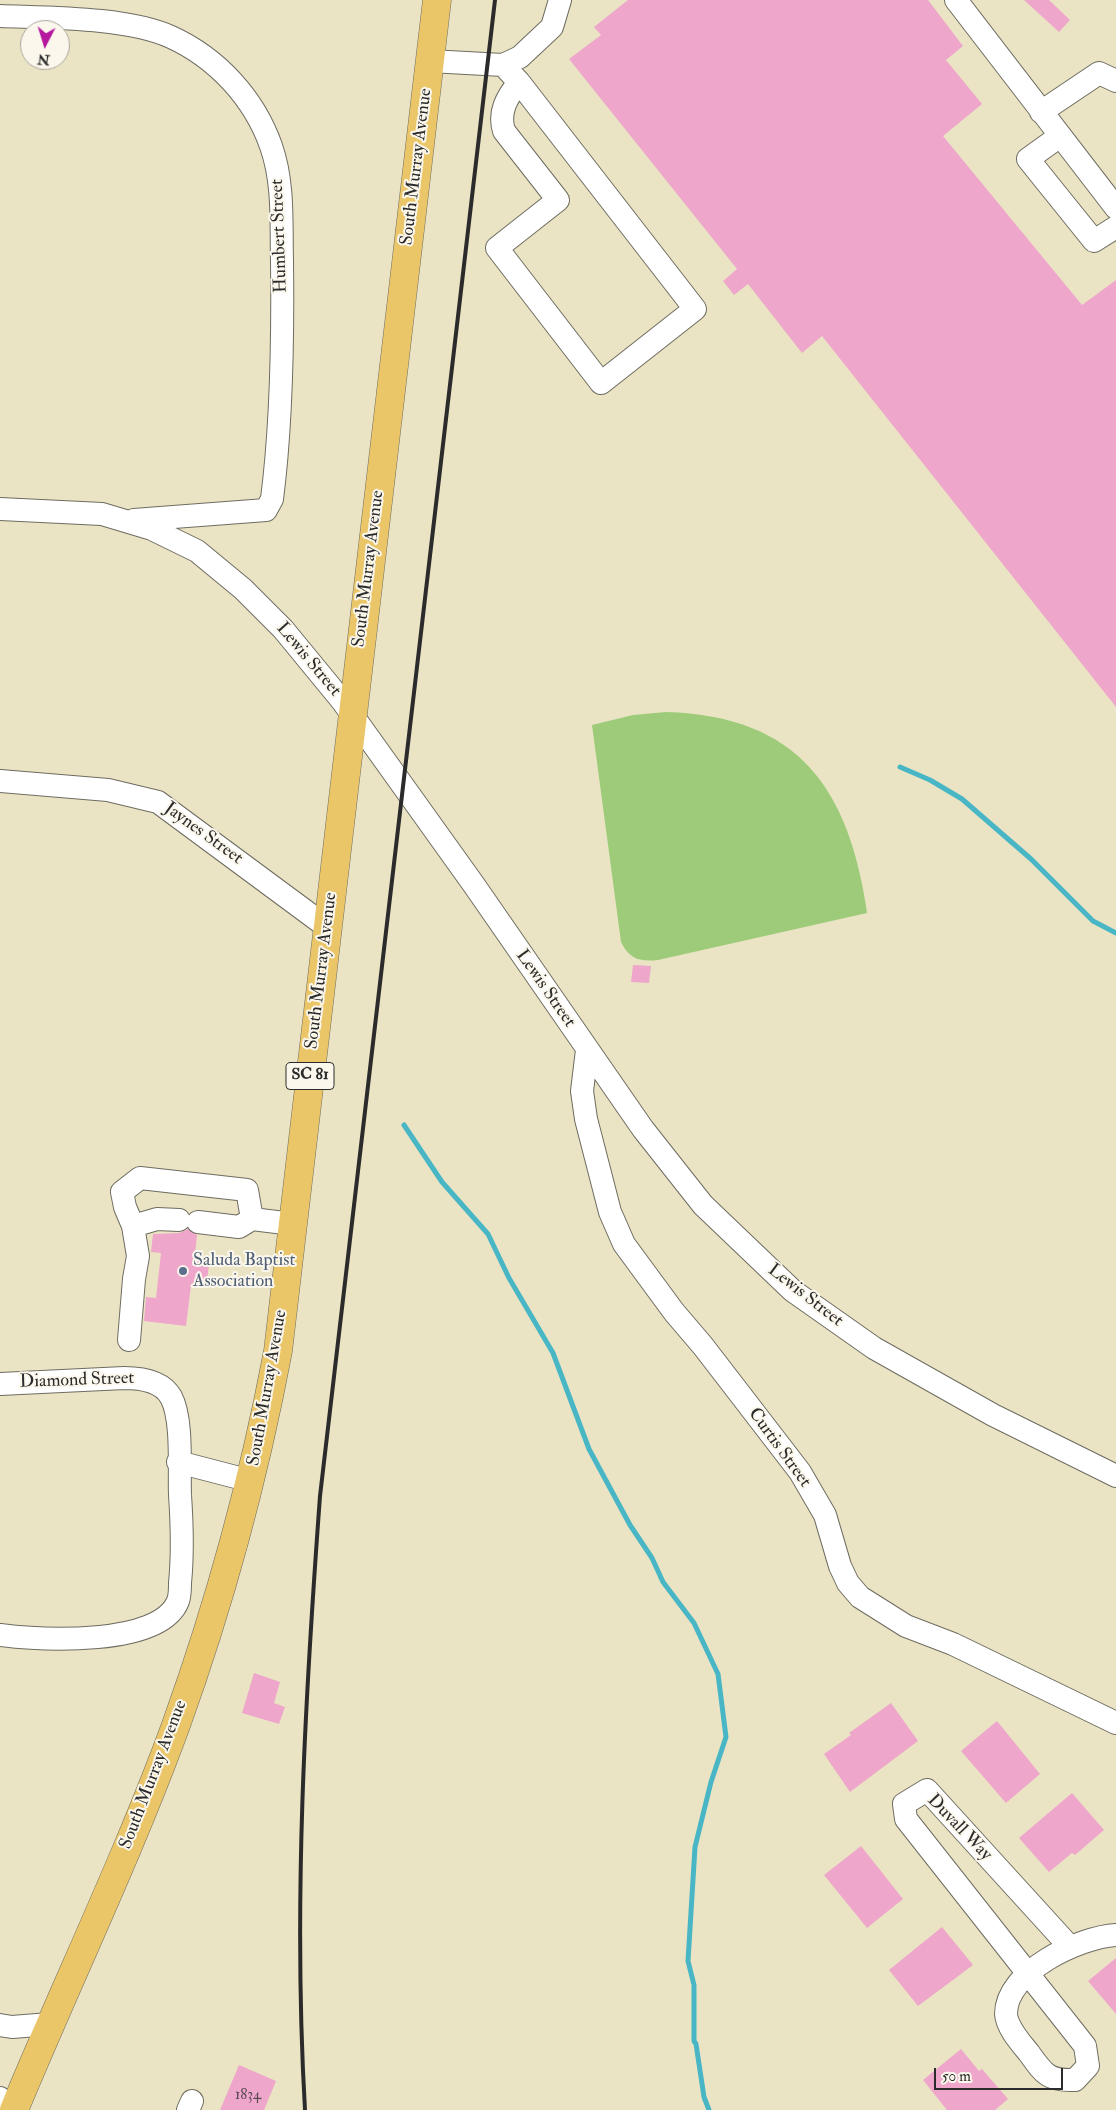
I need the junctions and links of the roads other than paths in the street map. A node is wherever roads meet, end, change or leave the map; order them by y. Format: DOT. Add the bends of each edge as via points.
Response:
graph roads {
  1 [pos="437,0"];
  2 [pos="560,0"];
  3 [pos="956,0"];
  4 [pos="0,16"];
  5 [pos="430,61"];
  6 [pos="503,65"];
  7 [pos="1116,81"];
  8 [pos="519,82"];
  9 [pos="1041,112"];
  10 [pos="1060,136"];
  11 [pos="1116,208"];
  12 [pos="1116,227"];
  13 [pos="0,509"];
  14 [pos="126,521"];
  15 [pos="352,715"];
  16 [pos="0,781"];
  17 [pos="327,928"];
  18 [pos="587,1050"];
  19 [pos="252,1218"];
  20 [pos="293,1224"];
  21 [pos="133,1226"];
  22 [pos="129,1340"];
  23 [pos="0,1384"];
  24 [pos="178,1462"];
  25 [pos="1116,1476"];
  26 [pos="251,1481"];
  27 [pos="0,1635"];
  28 [pos="1116,1723"];
  29 [pos="1116,1935"];
  30 [pos="1070,1947"];
  31 [pos="1028,1971"];
  32 [pos="50,2024"];
  33 [pos="0,2025"];
  34 [pos="0,2098"];
  35 [pos="4,2110"];
  36 [pos="14,2110"];
  1 -- 5 [label="main road, South Murray Avenue / SC 81"];
  2 -- 6 [label="street" via="552,27 520,57"];
  3 -- 9 [label="street"];
  4 -- 14 [label="street, Humbert Street" via="115,24 161,33 190,47 210,61 242,93 262,127 278,170 283,324 272,499 266,510"];
  5 -- 6 [label="street"];
  5 -- 15 [label="main road, South Murray Avenue / SC 81"];
  6 -- 8 [label="street"];
  7 -- 9 [label="street" via="1099,74"];
  8 -- 8 [label="street" via="506,98 501,121 504,130 558,200 497,248 601,383 695,309"];
  9 -- 10 [label="street"];
  10 -- 11 [label="street"];
  10 -- 12 [label="street" via="1028,159 1094,241"];
  13 -- 14 [label="street, Lewis Street" via="102,514"];
  14 -- 15 [label="street, Lewis Street" via="152,529 198,551 243,589 283,628"];
  15 -- 17 [label="main road, South Murray Avenue / SC 81"];
  15 -- 18 [label="street, Lewis Street"];
  16 -- 17 [label="street, Jaynes Street" via="108,790 158,802"];
  17 -- 20 [label="main road, South Murray Avenue / SC 81"];
  18 -- 25 [label="street, Lewis Street" via="642,1129 703,1205 793,1291 874,1348 993,1414"];
  18 -- 28 [label="street, Curtis Street" via="582,1091 586,1120 610,1212 624,1244 800,1472 825,1515 848,1583 860,1597 906,1626 953,1644"];
  19 -- 20 [label="street"];
  19 -- 21 [label="street" via="239,1227 157,1219"];
  19 -- 21 [label="street" via="247,1190 140,1178 122,1192"];
  20 -- 26 [label="main road, South Murray Avenue / SC 81" via="278,1351"];
  21 -- 22 [label="street" via="138,1256"];
  23 -- 24 [label="street, Diamond Street" via="142,1379 160,1387 171,1397 178,1419"];
  24 -- 26 [label="street"];
  24 -- 27 [label="street, Diamond Street" via="181,1571 178,1601 165,1619 122,1634 90,1639"];
  26 -- 32 [label="main road, South Murray Avenue / SC 81" via="176,1726"];
  29 -- 30 [label="street, Duvall Way" via="1102,1936"];
  30 -- 31 [label="street, Duvall Way"];
  30 -- 31 [label="street, Duvall Way" via="927,1790 904,1804 906,1819"];
  31 -- 31 [label="street, Duvall Way" via="1011,1996 1006,2015 1014,2033 1042,2070 1057,2081 1075,2080 1088,2066 1085,2046"];
  32 -- 33 [label="street"];
  32 -- 36 [label="main road, South Murray Avenue / SC 81"];
  34 -- 35 [label="street"];
}
